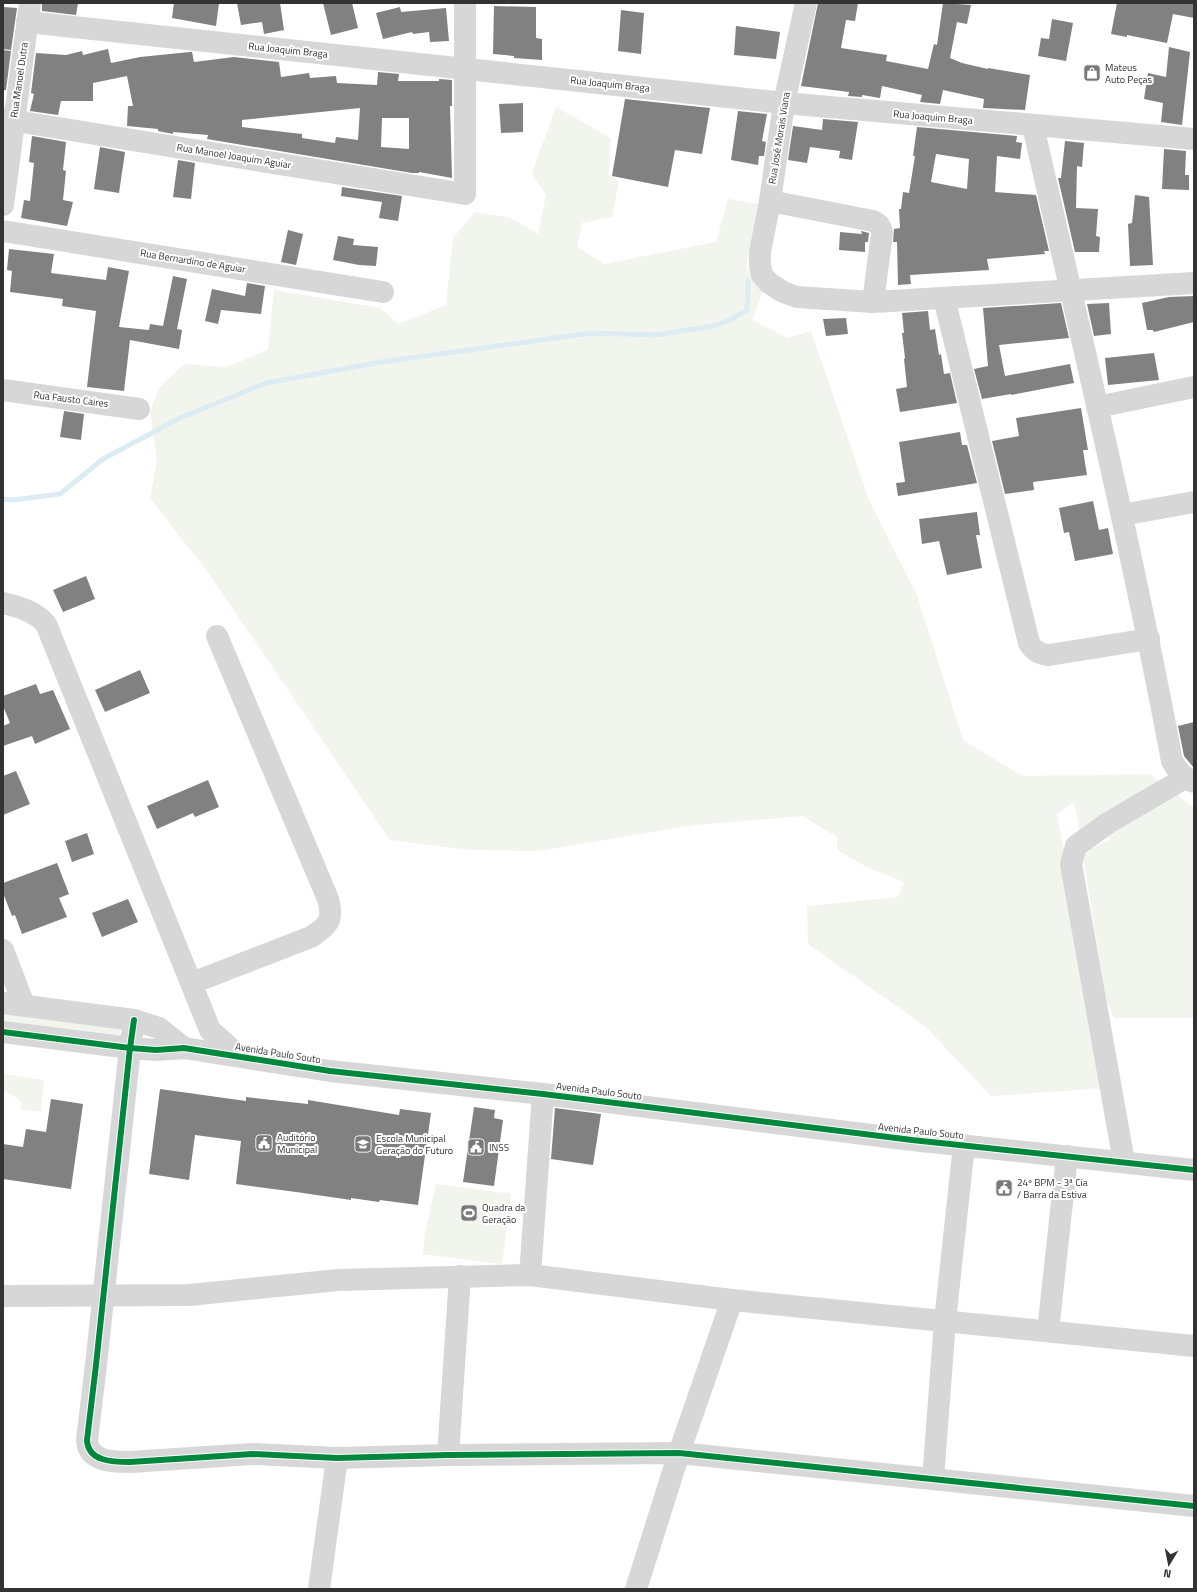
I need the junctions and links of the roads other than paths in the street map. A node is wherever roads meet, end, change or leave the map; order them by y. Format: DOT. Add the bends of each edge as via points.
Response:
graph roads {
  1 [pos="464,3"];
  2 [pos="806,3"];
  3 [pos="29,13"];
  4 [pos="465,69"];
  5 [pos="784,103"];
  6 [pos="8,119"];
  7 [pos="1033,126"];
  8 [pos="1194,139"];
  9 [pos="770,201"];
  10 [pos="3,205"];
  11 [pos="3,231"];
  12 [pos="1194,283"];
  13 [pos="1071,291"];
  14 [pos="383,292"];
  15 [pos="944,298"];
  16 [pos="873,302"];
  17 [pos="1194,387"];
  18 [pos="3,390"];
  19 [pos="1097,407"];
  20 [pos="139,409"];
  21 [pos="1194,502"];
  22 [pos="1122,515"];
  23 [pos="3,604"];
  24 [pos="217,636"];
  25 [pos="1149,639"];
  26 [pos="1189,780"];
  27 [pos="3,950"];
  28 [pos="192,983"];
  29 [pos="14,1004"];
  30 [pos="134,1020"];
  31 [pos="3,1032"];
  32 [pos="130,1048"];
  33 [pos="184,1048"];
  34 [pos="239,1056"];
  35 [pos="543,1094"];
  36 [pos="964,1146"];
  37 [pos="1067,1156"];
  38 [pos="1124,1162"];
  39 [pos="1194,1170"];
  40 [pos="530,1275"];
  41 [pos="460,1276"];
  42 [pos="104,1295"];
  43 [pos="3,1296"];
  44 [pos="732,1300"];
  45 [pos="945,1321"];
  46 [pos="1048,1332"];
  47 [pos="1194,1346"];
  48 [pos="679,1453"];
  49 [pos="448,1455"];
  50 [pos="337,1458"];
  51 [pos="933,1479"];
  52 [pos="1194,1506"];
  53 [pos="319,1589"];
  54 [pos="636,1589"];
  1 -- 4 [label="street"];
  2 -- 5 [label="street, Rua José Morais Viana"];
  3 -- 4 [label="street, Rua Joaquim Braga"];
  3 -- 6 [label="street, Rua Manoel Dutra"];
  4 -- 5 [label="street, Rua Joaquim Braga"];
  4 -- 6 [label="street, Rua Manoel Joaquim Aguiar" via="465,194"];
  5 -- 7 [label="street, Rua Joaquim Braga"];
  5 -- 9 [label="street, Rua José Morais Viana"];
  6 -- 10 [label="street, Rua Manoel Dutra"];
  7 -- 8 [label="street, Rua Joaquim Braga"];
  7 -- 13 [label="street"];
  9 -- 16 [label="street" via="878,223 882,233"];
  9 -- 16 [label="street, Rua José Morais Viana" via="760,252 762,274 769,283 782,292 797,297"];
  11 -- 14 [label="street, Rua Bernardino de Aguiar"];
  12 -- 13 [label="street"];
  13 -- 15 [label="street"];
  13 -- 19 [label="street"];
  15 -- 16 [label="street"];
  15 -- 25 [label="street" via="1029,643 1033,650 1048,655"];
  17 -- 19 [label="street"];
  18 -- 20 [label="street, Rua Fausto Caires"];
  19 -- 22 [label="street"];
  21 -- 22 [label="street"];
  22 -- 25 [label="street"];
  23 -- 28 [label="street" via="25,609 46,624"];
  24 -- 28 [label="street" via="328,898 331,916 324,929 310,937"];
  25 -- 26 [label="street" via="1172,761 1177,770"];
  26 -- 38 [label="street" via="1108,823 1076,846 1071,864"];
  27 -- 29 [label="street"];
  28 -- 34 [label="street" via="210,1030"];
  29 -- 30 [label="street"];
  30 -- 32 [label="street"];
  30 -- 33 [label="street" via="159,1028"];
  31 -- 32 [label="street, Avenida Paulo Souto"];
  32 -- 33 [label="street, Avenida Paulo Souto"];
  32 -- 42 [label="street"];
  33 -- 34 [label="street, Avenida Paulo Souto"];
  34 -- 35 [label="street, Avenida Paulo Souto" via="330,1071"];
  35 -- 36 [label="street, Avenida Paulo Souto"];
  35 -- 40 [label="street"];
  36 -- 37 [label="street, Avenida Paulo Souto"];
  36 -- 45 [label="street"];
  37 -- 38 [label="street, Avenida Paulo Souto"];
  37 -- 46 [label="street"];
  38 -- 39 [label="street, Avenida Paulo Souto"];
  40 -- 41 [label="street"];
  40 -- 44 [label="street"];
  41 -- 42 [label="street" via="338,1280 190,1294"];
  41 -- 49 [label="street"];
  42 -- 43 [label="street"];
  42 -- 50 [label="street" via="87,1440 89,1451 94,1455 114,1462 252,1454"];
  44 -- 45 [label="street"];
  44 -- 48 [label="street"];
  45 -- 46 [label="street"];
  45 -- 51 [label="street"];
  46 -- 47 [label="street"];
  48 -- 49 [label="street"];
  48 -- 51 [label="street"];
  48 -- 54 [label="street"];
  49 -- 50 [label="street"];
  50 -- 53 [label="street"];
  51 -- 52 [label="street"];
}
